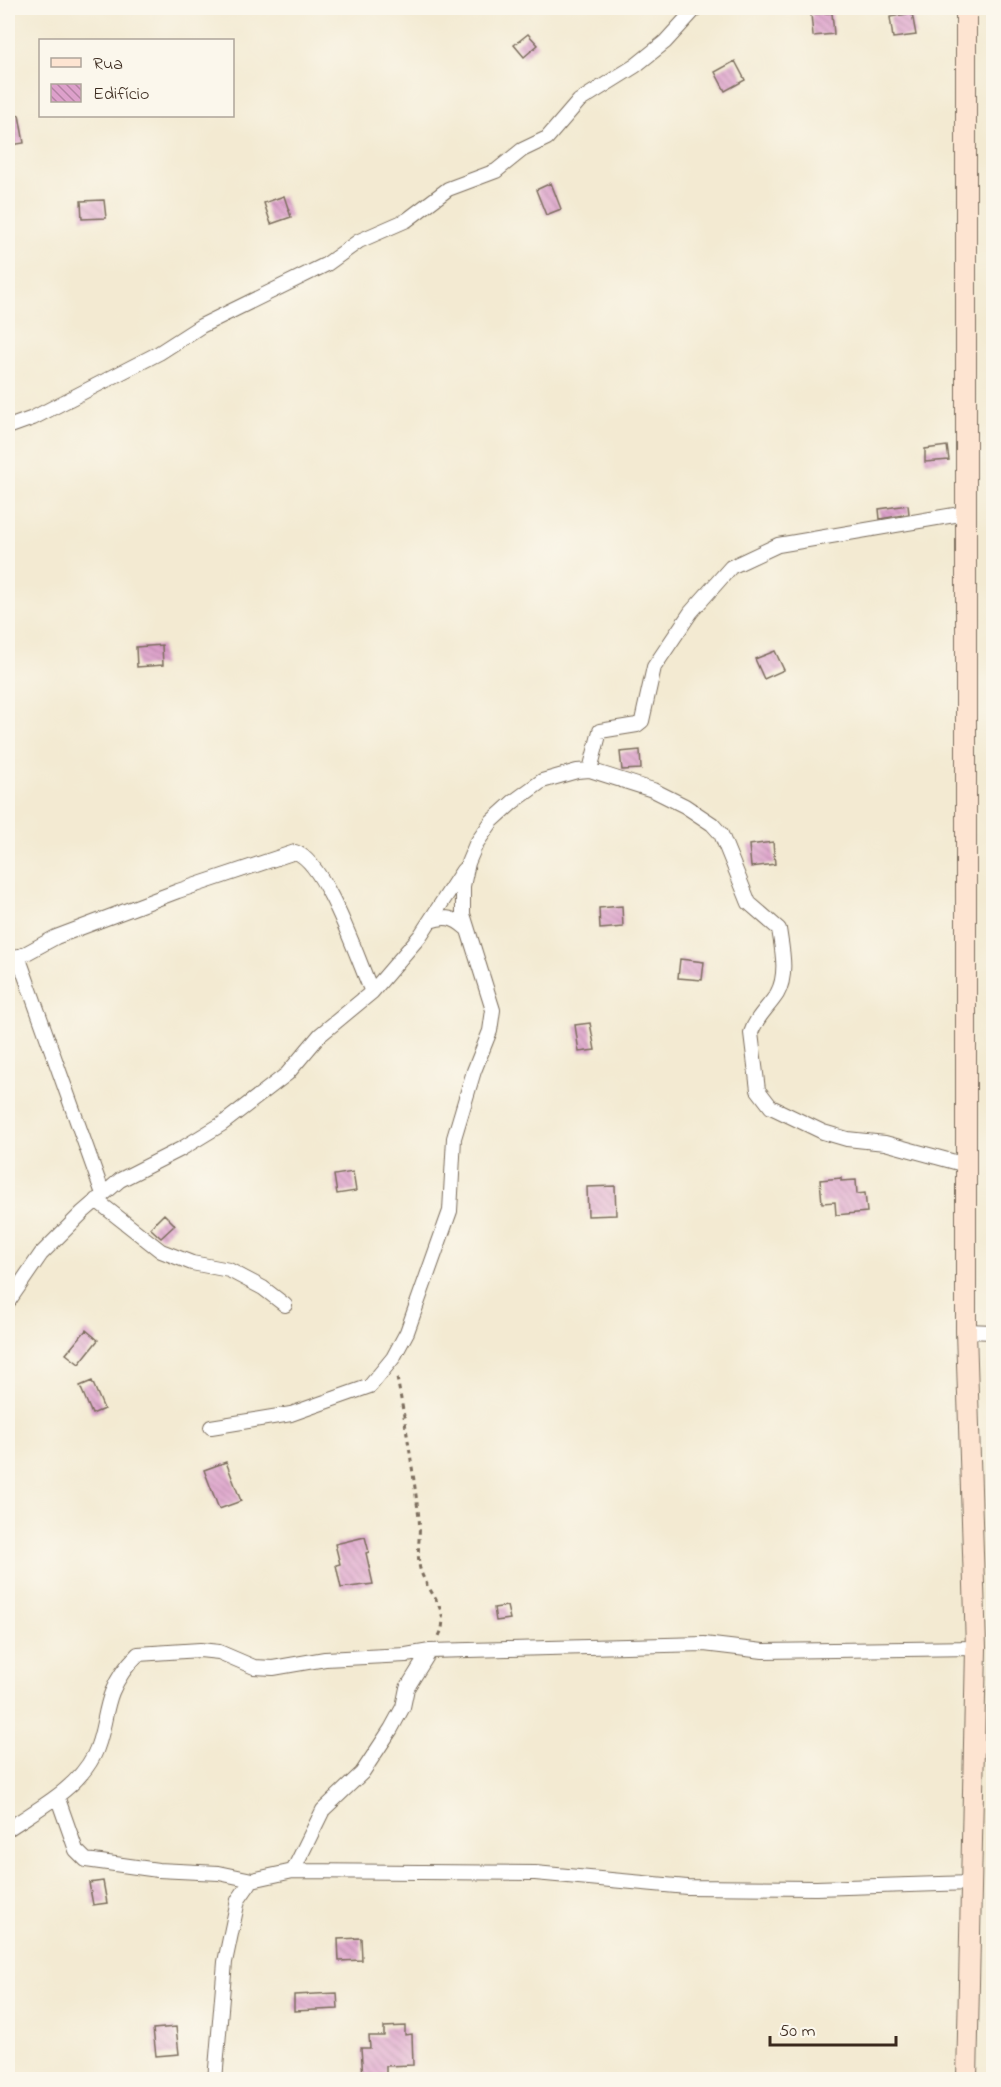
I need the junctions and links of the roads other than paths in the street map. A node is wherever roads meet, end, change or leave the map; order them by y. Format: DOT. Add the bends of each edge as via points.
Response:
graph roads {
  1 [pos="696,8"];
  2 [pos="966,8"];
  3 [pos="8,427"];
  4 [pos="966,513"];
  5 [pos="590,770"];
  6 [pos="468,863"];
  7 [pos="430,921"];
  8 [pos="466,928"];
  9 [pos="13,959"];
  10 [pos="372,992"];
  11 [pos="966,1165"];
  12 [pos="100,1197"];
  13 [pos="8,1302"];
  14 [pos="285,1305"];
  15 [pos="966,1331"];
  16 [pos="993,1332"];
  17 [pos="211,1427"];
  18 [pos="976,1648"];
  19 [pos="430,1651"];
  20 [pos="57,1796"];
  21 [pos="8,1829"];
  22 [pos="293,1871"];
  23 [pos="252,1880"];
  24 [pos="971,1883"];
  25 [pos="215,2079"];
  26 [pos="967,2079"];
  1 -- 3 [label="street" via="665,42 579,101 547,138 522,150 496,171 448,189 407,220 360,241 327,264 201,326 159,353 33,418"];
  2 -- 4 [label="street"];
  4 -- 5 [label="street" via="778,545 732,567 691,612 654,667 642,721 637,726 600,731"];
  4 -- 11 [label="street"];
  5 -- 6 [label="street" via="542,781 513,802 492,821"];
  5 -- 11 [label="street" via="653,789 712,824 727,845 749,903 779,929 782,983 751,1034 756,1077 771,1107 823,1132 862,1142 885,1143"];
  6 -- 7 [label="street"];
  6 -- 8 [label="street" via="463,886"];
  7 -- 8 [label="street" via="451,918"];
  7 -- 10 [label="street"];
  8 -- 17 [label="street" via="489,994 490,1030 454,1138 450,1211 407,1332 393,1359 370,1386 291,1414"];
  9 -- 10 [label="street" via="56,937 295,852 304,855 337,904"];
  9 -- 12 [label="street"];
  10 -- 12 [label="street" via="320,1035 287,1074 259,1097 198,1139 120,1180"];
  11 -- 15 [label="street"];
  12 -- 13 [label="street" via="41,1254"];
  12 -- 14 [label="street" via="160,1251 192,1263 229,1270"];
  15 -- 16 [label="street"];
  15 -- 18 [label="street"];
  18 -- 19 [label="street" via="763,1651 704,1644"];
  18 -- 24 [label="street"];
  19 -- 20 [label="street" via="325,1659 273,1668 254,1667 219,1652 200,1650 138,1654 111,1693 96,1752 84,1773"];
  19 -- 22 [label="street" via="407,1688 403,1707 379,1749 362,1773 323,1810"];
  20 -- 21 [label="street"];
  20 -- 23 [label="street" via="76,1850 87,1860"];
  22 -- 23 [label="street"];
  22 -- 24 [label="street" via="535,1873 687,1887"];
  23 -- 25 [label="street" via="238,1900 225,1962"];
  24 -- 26 [label="street"];
}
